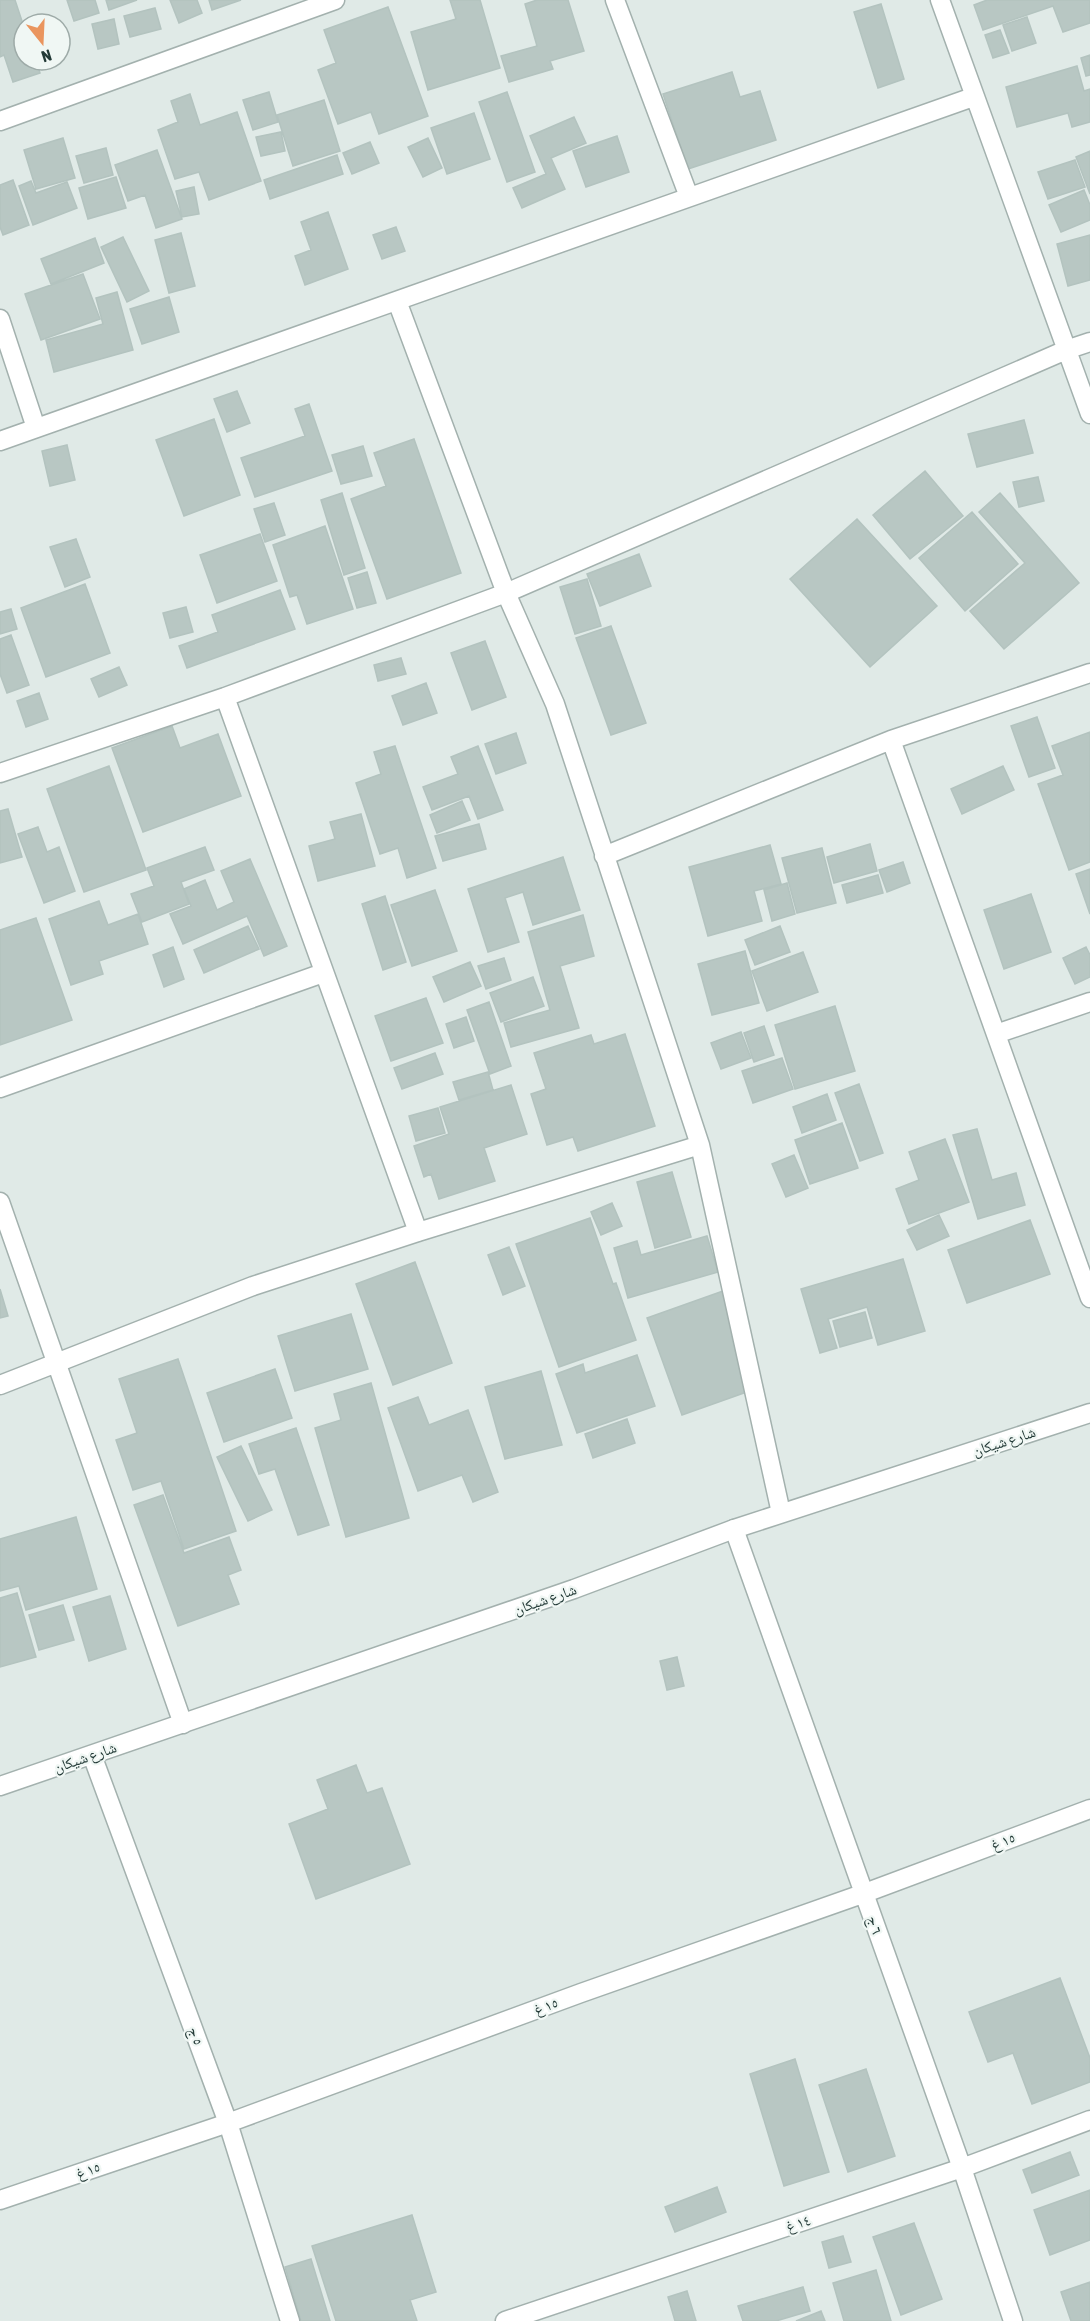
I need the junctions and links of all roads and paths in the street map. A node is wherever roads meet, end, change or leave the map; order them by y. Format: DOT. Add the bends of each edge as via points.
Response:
graph roads {
  1 [pos="335,0"];
  2 [pos="615,0"];
  3 [pos="940,0"];
  4 [pos="974,97"];
  5 [pos="0,121"];
  6 [pos="689,197"];
  7 [pos="396,301"];
  8 [pos="0,319"];
  9 [pos="1090,342"];
  10 [pos="1066,350"];
  11 [pos="1090,414"];
  12 [pos="36,428"];
  13 [pos="0,441"];
  14 [pos="506,593"];
  15 [pos="1090,673"];
  16 [pos="225,697"];
  17 [pos="891,740"];
  18 [pos="0,773"];
  19 [pos="604,856"];
  20 [pos="323,974"];
  21 [pos="1090,1002"];
  22 [pos="996,1034"];
  23 [pos="0,1088"];
  24 [pos="700,1145"];
  25 [pos="0,1202"];
  26 [pos="418,1232"];
  27 [pos="1090,1298"];
  28 [pos="58,1363"];
  29 [pos="0,1385"];
  30 [pos="1090,1413"];
  31 [pos="781,1513"];
  32 [pos="734,1529"];
  33 [pos="183,1724"];
  34 [pos="92,1755"];
  35 [pos="0,1786"];
  36 [pos="1090,1809"];
  37 [pos="864,1893"];
  38 [pos="1090,2120"];
  39 [pos="228,2123"];
  40 [pos="962,2169"];
  41 [pos="0,2200"];
  42 [pos="290,2321"];
  43 [pos="505,2321"];
  44 [pos="1013,2321"];
  1 -- 5 [label="street"];
  2 -- 6 [label="street"];
  3 -- 4 [label="street"];
  4 -- 6 [label="street"];
  4 -- 10 [label="street"];
  6 -- 7 [label="street"];
  7 -- 12 [label="street"];
  7 -- 14 [label="street"];
  8 -- 12 [label="street"];
  9 -- 10 [label="street"];
  10 -- 11 [label="street"];
  10 -- 14 [label="street"];
  12 -- 13 [label="street"];
  14 -- 16 [label="street"];
  14 -- 19 [label="street" via="555,704"];
  15 -- 17 [label="street"];
  16 -- 18 [label="street"];
  16 -- 20 [label="street"];
  17 -- 19 [label="street"];
  17 -- 22 [label="street"];
  19 -- 24 [label="street"];
  20 -- 23 [label="street"];
  20 -- 26 [label="street"];
  21 -- 22 [label="street"];
  22 -- 27 [label="street"];
  24 -- 26 [label="street"];
  24 -- 31 [label="street"];
  25 -- 28 [label="street"];
  26 -- 28 [label="street" via="253,1286"];
  28 -- 29 [label="street"];
  28 -- 33 [label="street"];
  30 -- 31 [label="street, شارع شيكان"];
  31 -- 32 [label="street, شارع شيكان"];
  32 -- 33 [label="street, شارع شيكان" via="574,1590"];
  32 -- 37 [label="street, ٦ ج"];
  33 -- 34 [label="street, شارع شيكان"];
  34 -- 35 [label="street, شارع شيكان"];
  34 -- 39 [label="street, ٥ ج"];
  36 -- 37 [label="street, ١٥ غ"];
  37 -- 39 [label="street, ١٥ غ"];
  37 -- 40 [label="street, ٦ ج"];
  38 -- 40 [label="street, ١٤ غ"];
  39 -- 41 [label="street, ١٥ غ"];
  39 -- 42 [label="street, ٥ ج"];
  40 -- 43 [label="street, ١٤ غ"];
  40 -- 44 [label="street, ٦ ج"];
}
